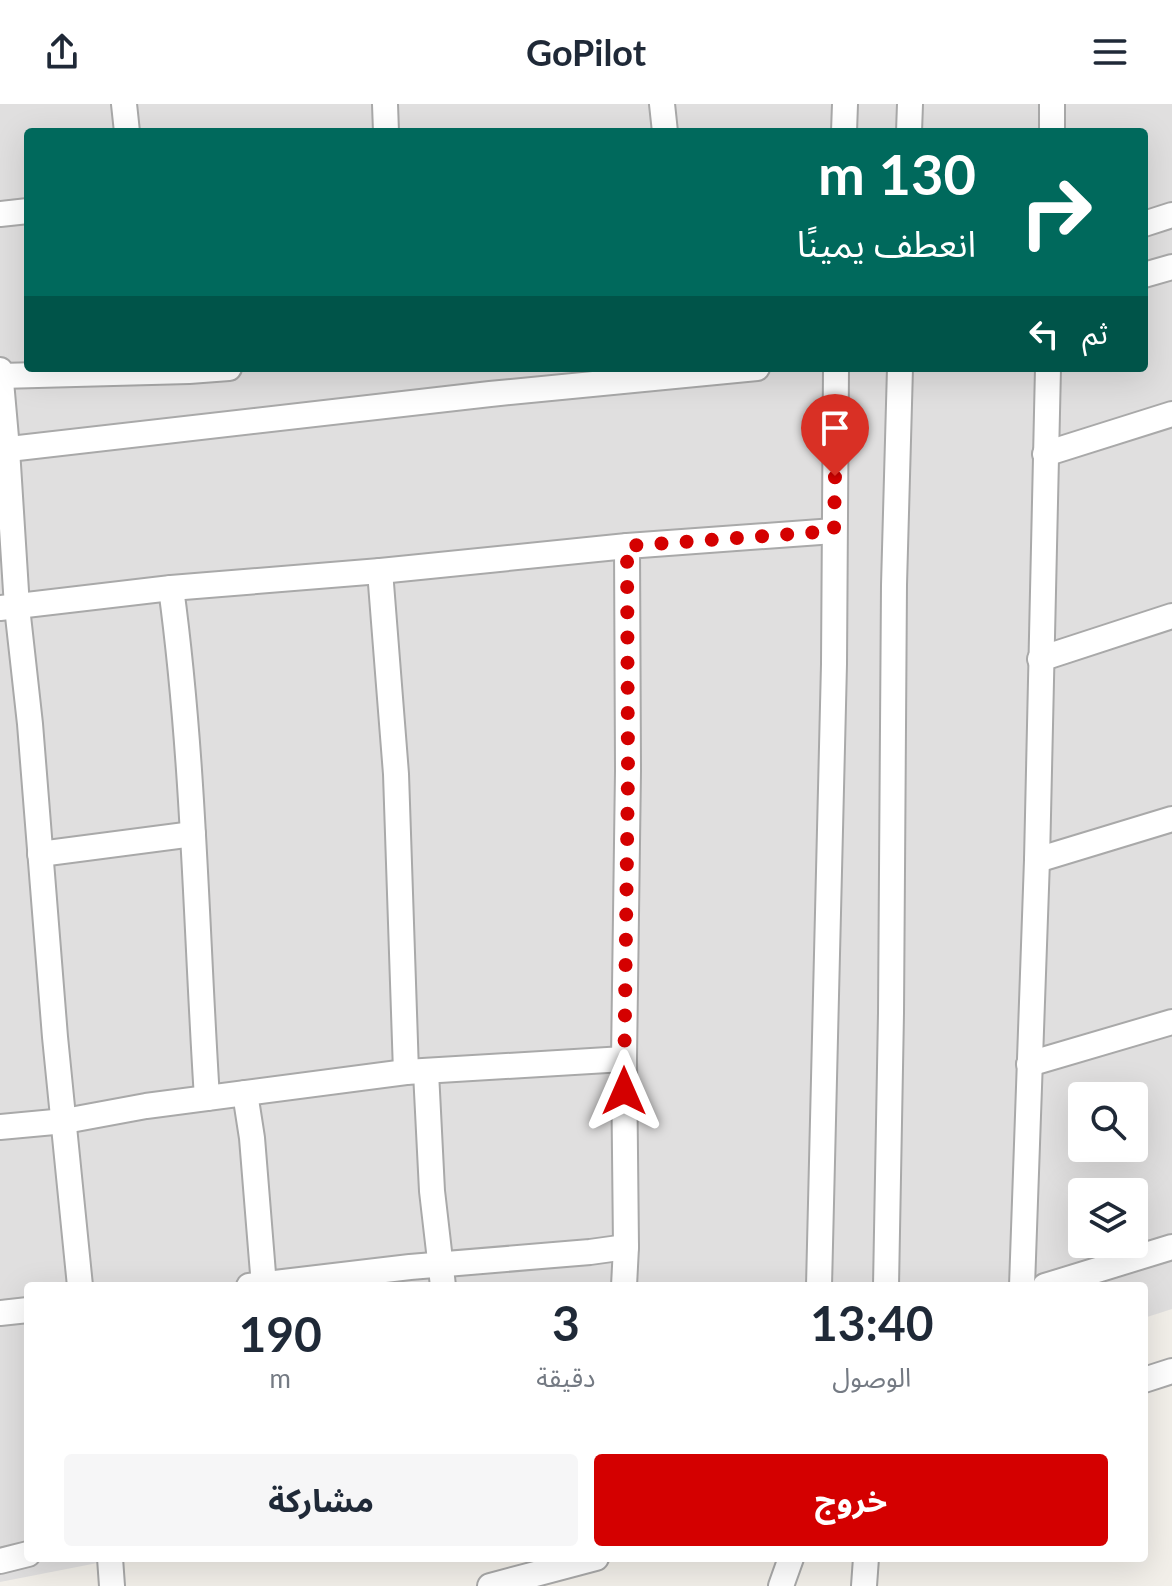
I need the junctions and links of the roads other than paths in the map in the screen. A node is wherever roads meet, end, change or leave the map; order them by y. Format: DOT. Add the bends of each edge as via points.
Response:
graph roads {
  1 [pos="124,104"];
  2 [pos="385,104"];
  3 [pos="662,104"];
  4 [pos="845,104"];
  5 [pos="910,104"];
  6 [pos="1052,104"];
  7 [pos="127,128"];
  8 [pos="386,128"];
  9 [pos="665,128"];
  10 [pos="844,128"];
  11 [pos="909,128"];
  12 [pos="1052,128"];
  13 [pos="24,211"];
  14 [pos="0,214"];
  15 [pos="1172,215"];
  16 [pos="1148,223"];
  17 [pos="1172,267"];
  18 [pos="1148,274"];
  19 [pos="0,370"];
  20 [pos="151,372"];
  21 [pos="716,372"];
  22 [pos="836,372"];
  23 [pos="900,372"];
  24 [pos="1048,372"];
  25 [pos="0,376"];
  26 [pos="1172,414"];
  27 [pos="4,450"];
  28 [pos="1045,454"];
  29 [pos="834,531"];
  30 [pos="627,546"];
  31 [pos="380,571"];
  32 [pos="171,588"];
  33 [pos="8,608"];
  34 [pos="1172,616"];
  35 [pos="1040,659"];
  36 [pos="1172,819"];
  37 [pos="193,834"];
  38 [pos="40,854"];
  39 [pos="1037,860"];
  40 [pos="1172,1022"];
  41 [pos="624,1059"];
  42 [pos="1029,1064"];
  43 [pos="416,1072"];
  44 [pos="245,1093"];
  45 [pos="207,1098"];
  46 [pos="65,1121"];
  47 [pos="0,1127"];
  48 [pos="626,1247"];
  49 [pos="1172,1247"];
  50 [pos="442,1275"];
  51 [pos="80,1282"];
  52 [pos="259,1282"];
  53 [pos="314,1282"];
  54 [pos="624,1282"];
  55 [pos="819,1282"];
  56 [pos="886,1282"];
  57 [pos="1022,1282"];
  58 [pos="1058,1282"];
  59 [pos="24,1310"];
  60 [pos="0,1313"];
  61 [pos="1172,1371"];
  62 [pos="1148,1379"];
  63 [pos="24,1555"];
  64 [pos="0,1561"];
  65 [pos="110,1562"];
  66 [pos="581,1562"];
  67 [pos="790,1562"];
  68 [pos="866,1562"];
  69 [pos="112,1586"];
  70 [pos="490,1586"];
  71 [pos="781,1586"];
  72 [pos="864,1586"];
  1 -- 7 [label="street"];
  2 -- 8 [label="street"];
  3 -- 9 [label="street"];
  4 -- 10 [label="street"];
  5 -- 11 [label="street"];
  6 -- 12 [label="street"];
  13 -- 14 [label="street"];
  15 -- 16 [label="street"];
  17 -- 18 [label="street"];
  19 -- 25 [label="street"];
  20 -- 25 [label="street"];
  21 -- 27 [label="street"];
  22 -- 29 [label="street"];
  23 -- 56 [label="street"];
  24 -- 28 [label="street"];
  25 -- 27 [label="street"];
  26 -- 28 [label="street"];
  27 -- 33 [label="street"];
  28 -- 35 [label="street"];
  29 -- 30 [label="street"];
  29 -- 55 [label="street"];
  30 -- 31 [label="street"];
  30 -- 41 [label="street"];
  31 -- 32 [label="street"];
  31 -- 43 [label="street"];
  32 -- 33 [label="street"];
  32 -- 37 [label="street"];
  33 -- 38 [label="street" via="30,724"];
  34 -- 35 [label="street"];
  35 -- 39 [label="street"];
  36 -- 39 [label="street"];
  37 -- 38 [label="street"];
  37 -- 45 [label="street"];
  38 -- 46 [label="street"];
  39 -- 42 [label="street"];
  40 -- 42 [label="street"];
  41 -- 43 [label="street"];
  41 -- 48 [label="street"];
  42 -- 57 [label="street"];
  43 -- 44 [label="street"];
  43 -- 50 [label="street"];
  44 -- 45 [label="street"];
  44 -- 52 [label="street"];
  45 -- 46 [label="street"];
  46 -- 47 [label="street"];
  46 -- 51 [label="street"];
  48 -- 50 [label="street"];
  48 -- 54 [label="street"];
  49 -- 58 [label="street"];
  50 -- 53 [label="street"];
  59 -- 60 [label="street"];
  61 -- 62 [label="street"];
  63 -- 64 [label="street"];
  65 -- 69 [label="street"];
  66 -- 70 [label="street"];
  67 -- 71 [label="street"];
  68 -- 72 [label="street"];
}
